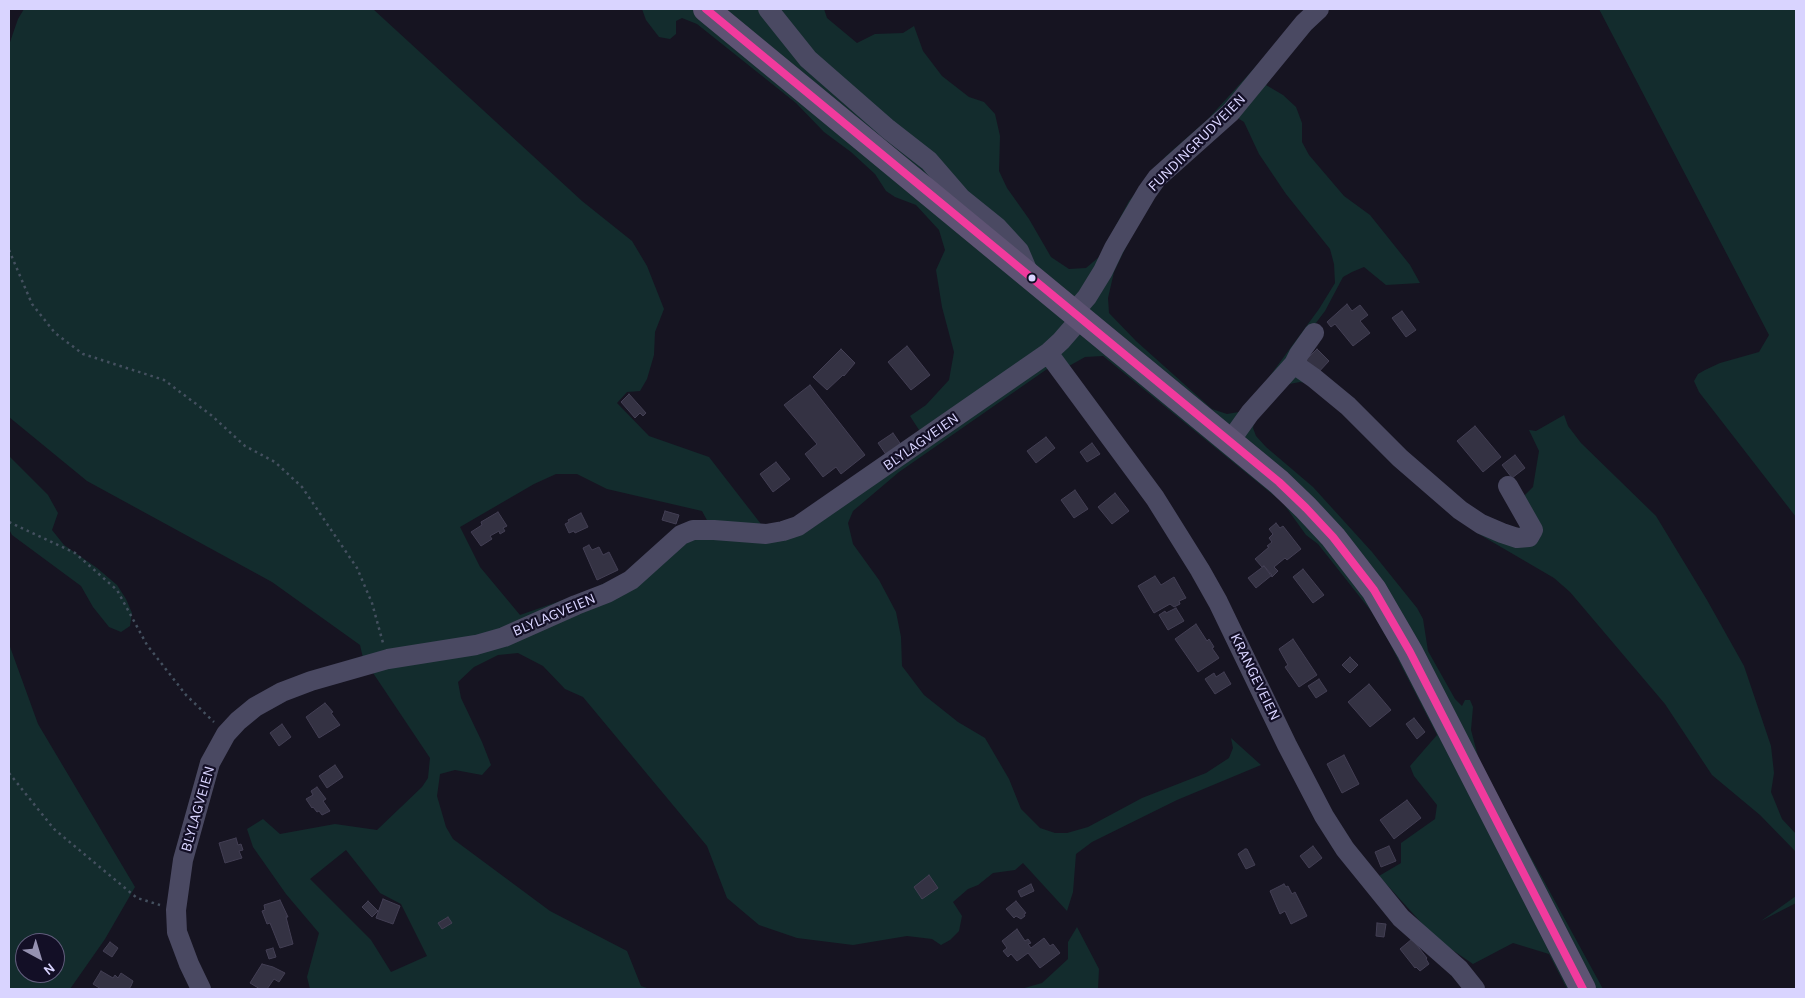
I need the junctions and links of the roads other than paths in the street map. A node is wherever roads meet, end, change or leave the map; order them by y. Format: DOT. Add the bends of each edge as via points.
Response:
graph roads {
  1 [pos="706,9"];
  2 [pos="768,9"];
  3 [pos="1319,9"];
  4 [pos="1030,276"];
  5 [pos="1078,315"];
  6 [pos="1314,333"];
  7 [pos="1048,353"];
  8 [pos="1294,364"];
  9 [pos="1230,441"];
  10 [pos="1508,486"];
  11 [pos="201,989"];
  12 [pos="1475,989"];
  13 [pos="1583,989"];
  1 -- 4 [label="main road"];
  2 -- 4 [label="street" via="808,59 930,161 961,198 997,227 1019,251"];
  3 -- 5 [label="street, FUNDINGRUDVEIEN" via="1231,112 1157,178"];
  4 -- 5 [label="main road"];
  5 -- 7 [label="street, BLYLAGVEIEN" via="1061,341"];
  5 -- 9 [label="main road"];
  6 -- 8 [label="street"];
  7 -- 11 [label="street, BLYLAGVEIEN" via="798,526 766,534 694,530 681,535 631,580 504,637 388,660 311,681 255,707 226,734 210,763 183,860 176,910 177,932"];
  7 -- 12 [label="street, KRANGEVEIEN" via="1155,498 1200,570 1287,745 1345,849 1401,918 1459,969"];
  8 -- 9 [label="street" via="1250,413"];
  8 -- 10 [label="street" via="1348,406 1400,458 1460,510 1502,533 1517,538 1529,537 1533,530"];
  9 -- 13 [label="main road" via="1306,508 1374,590 1410,652"];
}
